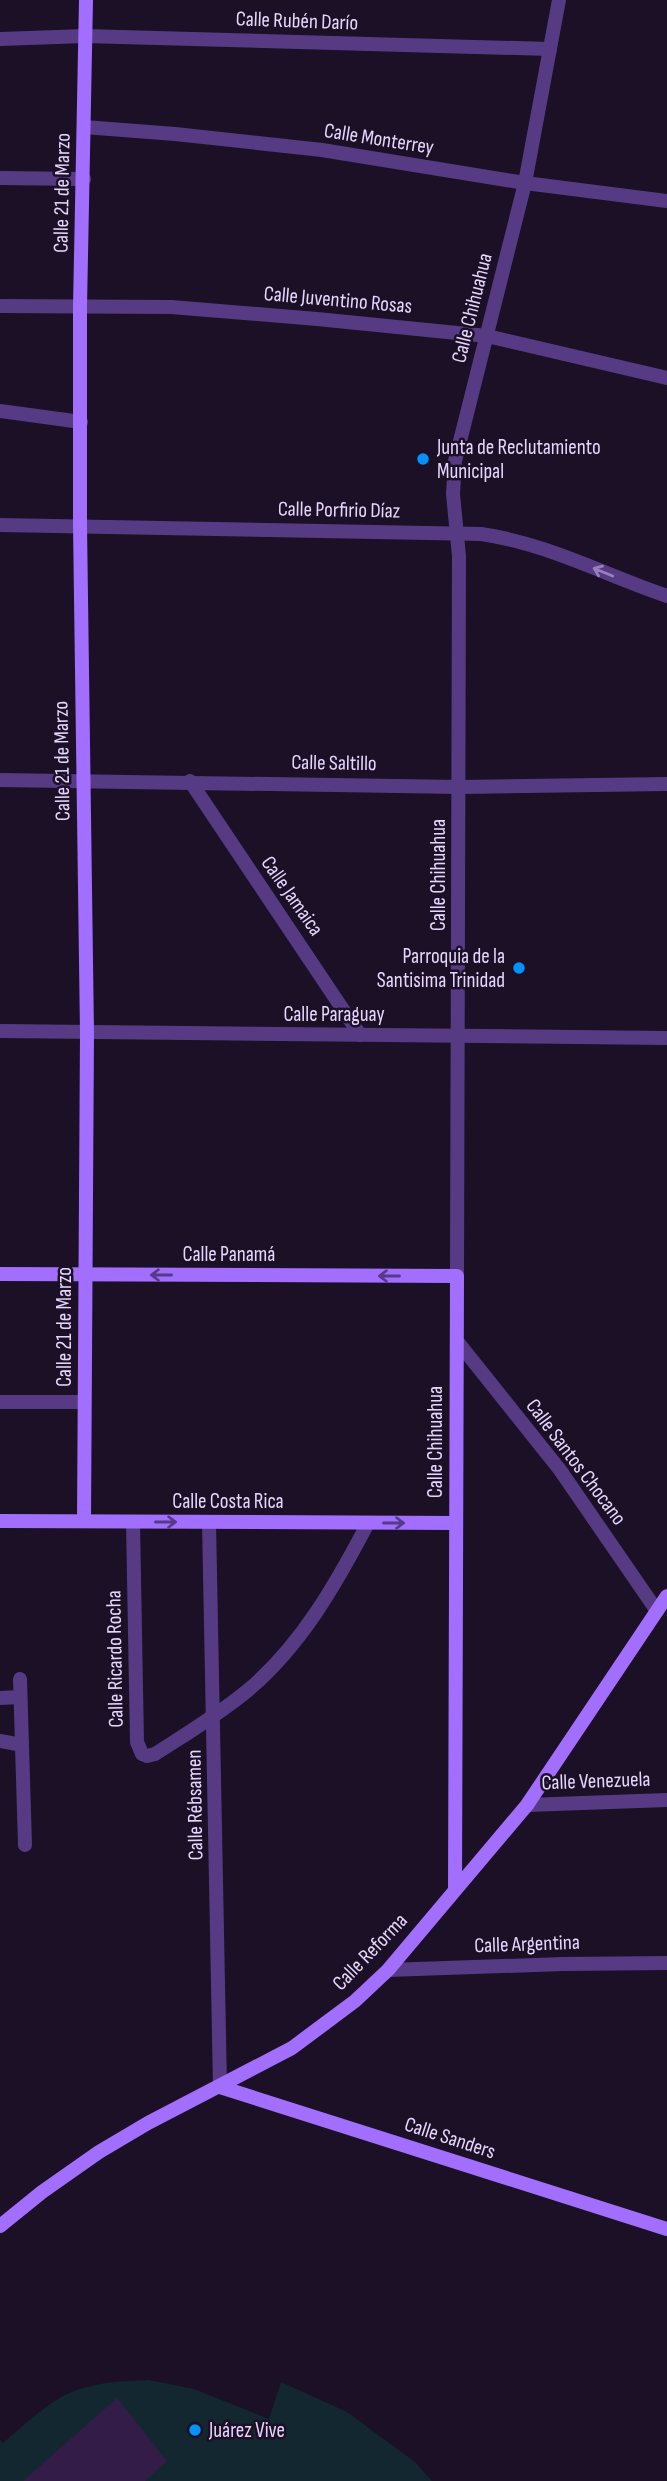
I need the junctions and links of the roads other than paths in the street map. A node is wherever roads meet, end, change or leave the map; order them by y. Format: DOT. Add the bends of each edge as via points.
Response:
graph roads {
  1 [pos="86,0"];
  2 [pos="559,0"];
  3 [pos="85,36"];
  4 [pos="0,39"];
  5 [pos="550,49"];
  6 [pos="84,127"];
  7 [pos="0,178"];
  8 [pos="84,179"];
  9 [pos="525,183"];
  10 [pos="667,201"];
  11 [pos="0,306"];
  12 [pos="80,307"];
  13 [pos="487,336"];
  14 [pos="667,378"];
  15 [pos="0,411"];
  16 [pos="81,422"];
  17 [pos="0,525"];
  18 [pos="80,525"];
  19 [pos="457,534"];
  20 [pos="667,596"];
  21 [pos="0,780"];
  22 [pos="83,780"];
  23 [pos="190,781"];
  24 [pos="667,784"];
  25 [pos="460,787"];
  26 [pos="0,1031"];
  27 [pos="88,1032"];
  28 [pos="360,1035"];
  29 [pos="459,1036"];
  30 [pos="667,1038"];
  31 [pos="0,1274"];
  32 [pos="85,1275"];
  33 [pos="457,1276"];
  34 [pos="457,1341"];
  35 [pos="0,1402"];
  36 [pos="84,1402"];
  37 [pos="0,1521"];
  38 [pos="84,1521"];
  39 [pos="133,1522"];
  40 [pos="209,1522"];
  41 [pos="368,1523"];
  42 [pos="456,1523"];
  43 [pos="667,1596"];
  44 [pos="657,1611"];
  45 [pos="20,1679"];
  46 [pos="20,1697"];
  47 [pos="0,1698"];
  48 [pos="215,1716"];
  49 [pos="0,1741"];
  50 [pos="22,1745"];
  51 [pos="667,1800"];
  52 [pos="527,1805"];
  53 [pos="25,1845"];
  54 [pos="455,1889"];
  55 [pos="667,1964"];
  56 [pos="388,1970"];
  57 [pos="220,2087"];
  58 [pos="0,2226"];
  59 [pos="667,2229"];
  1 -- 3 [label="street, Calle 21 de Marzo"];
  2 -- 5 [label="street, Calle Chihuahua"];
  3 -- 4 [label="street, Calle Rubén Darío"];
  3 -- 5 [label="street, Calle Rubén Darío"];
  3 -- 6 [label="street, Calle 21 de Marzo"];
  5 -- 9 [label="street, Calle Chihuahua"];
  6 -- 8 [label="street, Calle 21 de Marzo"];
  6 -- 9 [label="street, Calle Monterrey" via="321,150"];
  7 -- 8 [label="street"];
  8 -- 12 [label="street, Calle 21 de Marzo"];
  9 -- 10 [label="street, Calle Monterrey"];
  9 -- 13 [label="street, Calle Chihuahua"];
  11 -- 12 [label="street, Calle Juventino Rosas"];
  12 -- 13 [label="street, Calle Juventino Rosas" via="171,307"];
  12 -- 16 [label="street, Calle 21 de Marzo"];
  13 -- 14 [label="street, Calle Juventino Rosas"];
  13 -- 19 [label="street, Calle Chihuahua" via="455,461"];
  15 -- 16 [label="street"];
  16 -- 18 [label="street, Calle 21 de Marzo"];
  17 -- 18 [label="street, Calle Porfirio Díaz"];
  18 -- 19 [label="street, Calle Porfirio Díaz"];
  18 -- 22 [label="street, Calle 21 de Marzo"];
  20 -- 19 [label="street, Calle Porfirio Díaz, one-way" via="522,541"];
  19 -- 25 [label="street, Calle Chihuahua"];
  21 -- 22 [label="street, Calle Saltillo"];
  22 -- 23 [label="street, Calle Saltillo"];
  22 -- 27 [label="street, Calle 21 de Marzo"];
  23 -- 25 [label="street, Calle Saltillo"];
  23 -- 28 [label="street, Calle Jamaica"];
  24 -- 25 [label="street, Calle Saltillo"];
  25 -- 29 [label="street, Calle Chihuahua"];
  26 -- 27 [label="street, Calle Paraguay"];
  27 -- 28 [label="street, Calle Paraguay"];
  27 -- 32 [label="street, Calle 21 de Marzo"];
  28 -- 29 [label="street, Calle Paraguay"];
  29 -- 30 [label="street, Calle Paraguay"];
  29 -- 33 [label="street, Calle Chihuahua"];
  31 -- 32 [label="street, Calle Panamá"];
  33 -- 32 [label="street, Calle Panamá, one-way"];
  32 -- 36 [label="street, Calle 21 de Marzo"];
  33 -- 34 [label="street, Calle Chihuahua"];
  34 -- 42 [label="street, Calle Chihuahua"];
  34 -- 44 [label="street, Calle Santos Chocano" via="560,1471"];
  35 -- 36 [label="street"];
  36 -- 38 [label="street, Calle 21 de Marzo"];
  37 -- 38 [label="street, Calle Costa Rica"];
  38 -- 39 [label="street, Calle Costa Rica"];
  39 -- 40 [label="street, Calle Costa Rica, one-way"];
  39 -- 48 [label="street, Calle Ricardo Rocha" via="139,1749 147,1756 155,1754"];
  40 -- 41 [label="street, Calle Costa Rica"];
  40 -- 48 [label="street, Calle Rébsamen"];
  41 -- 42 [label="street, Calle Costa Rica, one-way"];
  41 -- 48 [label="street, Calle Ricardo Rocha" via="340,1577 297,1638 258,1681"];
  42 -- 54 [label="street, Calle Chihuahua"];
  43 -- 44 [label="street, Calle Reforma"];
  44 -- 52 [label="street, Calle Reforma"];
  45 -- 46 [label="street"];
  46 -- 47 [label="street"];
  46 -- 50 [label="street"];
  48 -- 57 [label="street, Calle Rébsamen"];
  49 -- 50 [label="street"];
  50 -- 53 [label="street"];
  51 -- 52 [label="street, Calle Venezuela"];
  52 -- 54 [label="street, Calle Reforma"];
  54 -- 56 [label="street, Calle Reforma"];
  55 -- 56 [label="street, Calle Argentina"];
  56 -- 57 [label="street, Calle Reforma" via="292,2048"];
  57 -- 58 [label="street, Calle Reforma" via="99,2152"];
  57 -- 59 [label="street, Calle Sanders"];
}
